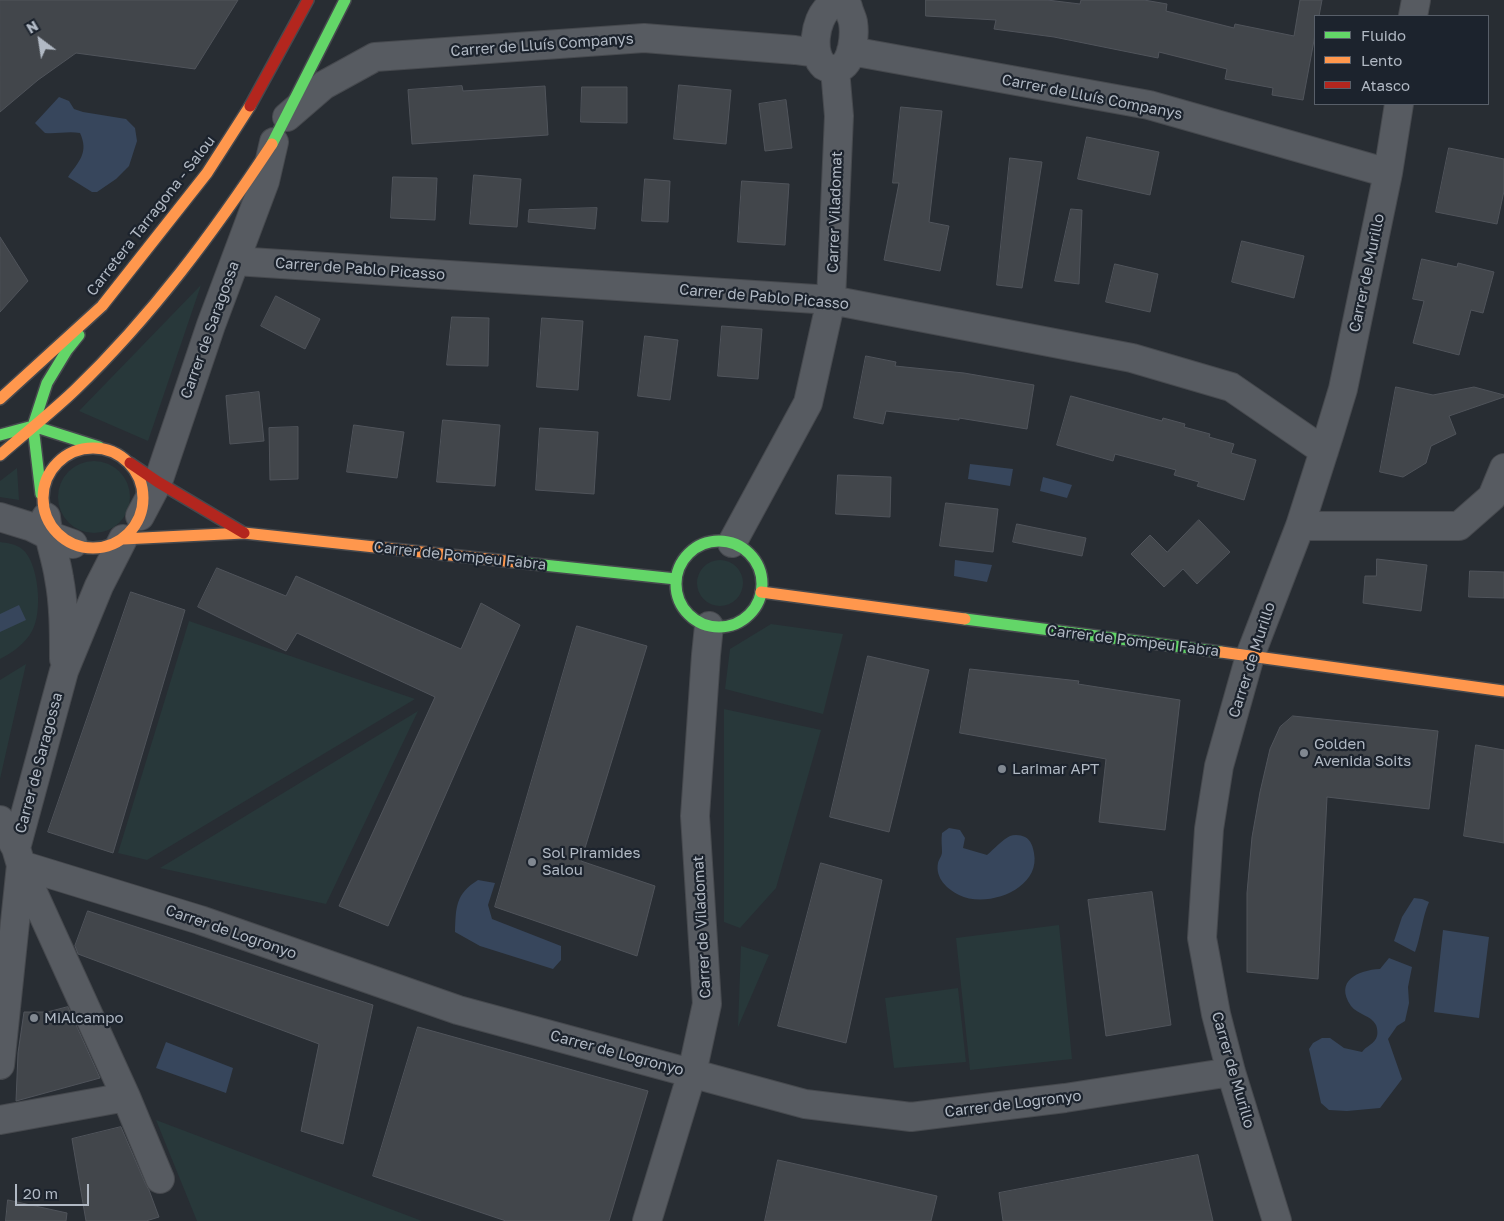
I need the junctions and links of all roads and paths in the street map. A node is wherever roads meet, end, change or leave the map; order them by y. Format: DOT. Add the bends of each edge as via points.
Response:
graph roads {
  1 [pos="294,0"];
  2 [pos="308,0"];
  3 [pos="344,0"];
  4 [pos="1416,0"];
  5 [pos="844,3"];
  6 [pos="1413,15"];
  7 [pos="292,30"];
  8 [pos="834,58"];
  9 [pos="1399,105"];
  10 [pos="287,117"];
  11 [pos="274,141"];
  12 [pos="1388,173"];
  13 [pos="235,261"];
  14 [pos="831,300"];
  15 [pos="102,306"];
  16 [pos="0,400"];
  17 [pos="33,426"];
  18 [pos="0,435"];
  19 [pos="105,449"];
  20 [pos="1324,451"];
  21 [pos="0,455"];
  22 [pos="127,460"];
  23 [pos="1504,468"];
  24 [pos="158,482"];
  25 [pos="140,516"];
  26 [pos="0,517"];
  27 [pos="52,525"];
  28 [pos="1300,526"];
  29 [pos="244,533"];
  30 [pos="123,539"];
  31 [pos="732,543"];
  32 [pos="676,579"];
  33 [pos="761,592"];
  34 [pos="710,626"];
  35 [pos="1250,656"];
  36 [pos="64,671"];
  37 [pos="1504,691"];
  38 [pos="0,820"];
  39 [pos="12,863"];
  40 [pos="0,1064"];
  41 [pos="1231,1072"];
  42 [pos="692,1073"];
  43 [pos="126,1097"];
  44 [pos="0,1120"];
  45 [pos="160,1179"];
  46 [pos="647,1221"];
  47 [pos="1277,1221"];
  1 -- 7 [label="street"];
  2 -- 7 [label="street, Carretera Tarragona - Salou"];
  3 -- 10 [label="street"];
  4 -- 6 [label="street"];
  5 -- 8 [label="street" via="853,22"];
  5 -- 8 [label="street" via="828,8 820,20 816,37"];
  7 -- 15 [label="street, Carretera Tarragona - Salou" via="257,96 207,173"];
  8 -- 10 [label="street, Carrer de Lluís Companys" via="795,50 644,38 375,57 324,84"];
  8 -- 12 [label="street, Carrer de Lluís Companys" via="1149,105"];
  8 -- 14 [label="street, Carrer Viladomat" via="839,116"];
  9 -- 12 [label="street, Carrer de Murillo"];
  10 -- 11 [label="street"];
  11 -- 13 [label="street, Carrer de Saragossa" via="265,181"];
  11 -- 17 [label="street" via="191,260 75,390"];
  12 -- 20 [label="street, Carrer de Murillo" via="1342,389"];
  13 -- 14 [label="street, Carrer de Pablo Picasso"];
  13 -- 24 [label="street, Carrer de Saragossa"];
  14 -- 20 [label="street, Carrer de Pablo Picasso" via="1132,358 1231,387"];
  14 -- 31 [label="street, Carrer Viladomat" via="808,403"];
  15 -- 16 [label="street, Carretera Tarragona - Salou"];
  15 -- 17 [label="street" via="67,350 47,383"];
  17 -- 18 [label="street"];
  17 -- 19 [label="street, Carrer de Pompeu Fabra"];
  17 -- 21 [label="street"];
  17 -- 27 [label="street"];
  19 -- 22 [label="street, Carrer de Pompeu Fabra"];
  19 -- 27 [label="street" via="89,447 73,452 60,460 49,473 43,488"];
  20 -- 28 [label="street, Carrer de Murillo"];
  22 -- 24 [label="street, Carrer de Pompeu Fabra"];
  22 -- 25 [label="street" via="137,472 142,486 144,501"];
  23 -- 28 [label="street" via="1492,497 1459,526"];
  24 -- 25 [label="street, Carrer de Saragossa"];
  24 -- 29 [label="street, Carrer de Pompeu Fabra"];
  25 -- 30 [label="street"];
  26 -- 27 [label="street" via="32,527"];
  27 -- 30 [label="street" via="86,548 112,545"];
  27 -- 36 [label="street, Carrer de Saragossa" via="64,626"];
  28 -- 35 [label="street, Carrer de Murillo"];
  29 -- 30 [label="street, Carrer de Pompeu Fabra"];
  29 -- 32 [label="street, Carrer de Pompeu Fabra"];
  30 -- 36 [label="street, Carrer de Saragossa" via="99,586"];
  31 -- 32 [label="street" via="707,542 696,548 686,556"];
  31 -- 33 [label="street" via="742,547 756,562 762,582"];
  32 -- 34 [label="street" via="681,604 688,614"];
  33 -- 34 [label="street" via="748,616 736,623"];
  33 -- 35 [label="street, Carrer de Pompeu Fabra"];
  34 -- 42 [label="street, Carrer de Viladomat" via="695,816 707,1004"];
  35 -- 37 [label="street, Carrer de Pompeu Fabra"];
  35 -- 41 [label="street, Carrer de Murillo" via="1219,766 1209,829 1202,938"];
  36 -- 39 [label="street, Carrer de Saragossa"];
  38 -- 39 [label="street"];
  39 -- 40 [label="street, Carrer de Saragossa"];
  39 -- 42 [label="street, Carrer de Logronyo" via="200,920 458,1010"];
  39 -- 43 [label="street"];
  41 -- 42 [label="street, Carrer de Logronyo" via="1066,1098 911,1117 805,1104"];
  41 -- 47 [label="street, Carrer de Murillo"];
  42 -- 46 [label="street, Carrer de Viladomat"];
  43 -- 44 [label="street"];
  43 -- 45 [label="street"];
}
